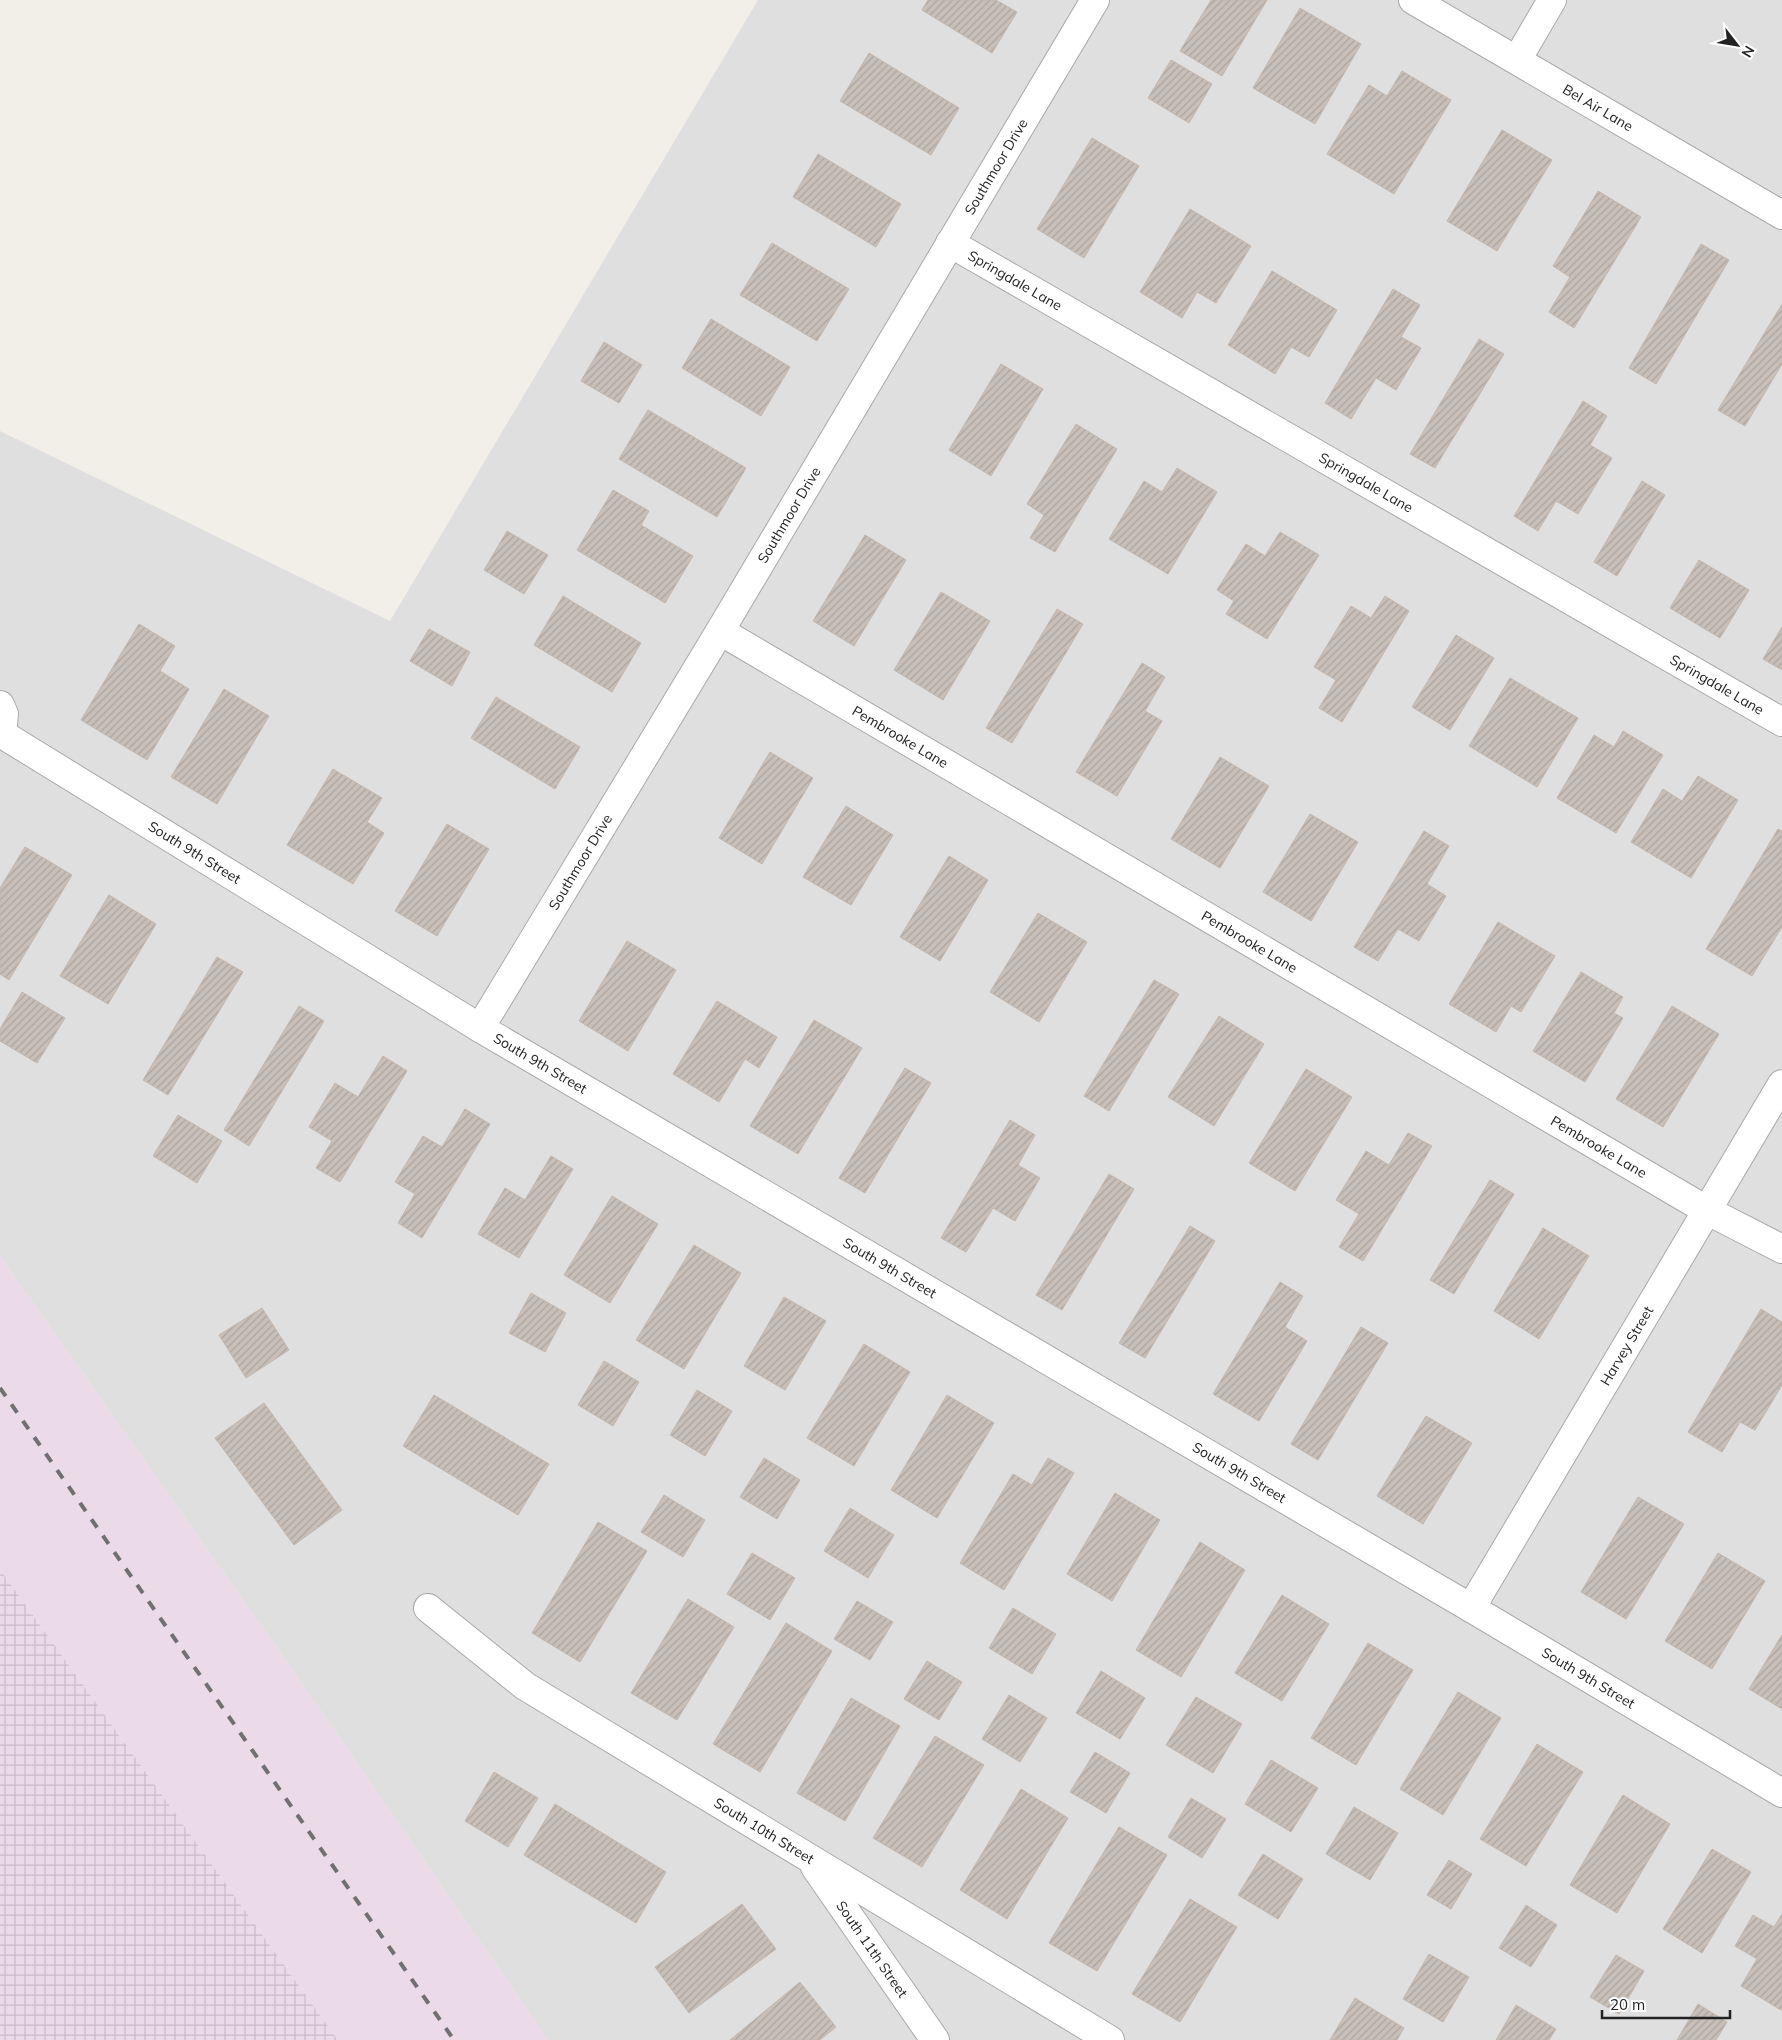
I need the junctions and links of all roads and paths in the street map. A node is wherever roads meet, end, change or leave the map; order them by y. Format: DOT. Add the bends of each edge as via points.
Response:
graph roads {
  1 [pos="1095,0"];
  2 [pos="1413,0"];
  3 [pos="1552,0"];
  4 [pos="1517,60"];
  5 [pos="1782,215"];
  6 [pos="950,242"];
  7 [pos="720,631"];
  8 [pos="0,704"];
  9 [pos="1782,722"];
  10 [pos="1,734"];
  11 [pos="480,1028"];
  12 [pos="1782,1084"];
  13 [pos="1708,1210"];
  14 [pos="1782,1249"];
  15 [pos="428,1608"];
  16 [pos="1471,1608"];
  17 [pos="1782,1793"];
  18 [pos="809,1858"];
  19 [pos="935,2040"];
  20 [pos="1110,2040"];
  1 -- 6 [label="street, Southmoor Drive"];
  2 -- 4 [label="street, Bel Air Lane"];
  3 -- 4 [label="street"];
  4 -- 5 [label="street, Bel Air Lane"];
  6 -- 7 [label="street, Southmoor Drive"];
  6 -- 9 [label="street, Springdale Lane"];
  7 -- 11 [label="street, Southmoor Drive"];
  7 -- 13 [label="street, Pembrooke Lane"];
  8 -- 10 [label="street" via="4,714"];
  10 -- 11 [label="street, South 9th Street"];
  11 -- 16 [label="street, South 9th Street"];
  12 -- 13 [label="street, Harvey Street"];
  13 -- 14 [label="street, Pembrooke Lane"];
  13 -- 16 [label="street, Harvey Street"];
  15 -- 18 [label="street, South 10th Street" via="525,1686"];
  16 -- 17 [label="street, South 9th Street"];
  18 -- 19 [label="street, South 11th Street"];
  18 -- 20 [label="street, South 10th Street"];
}
